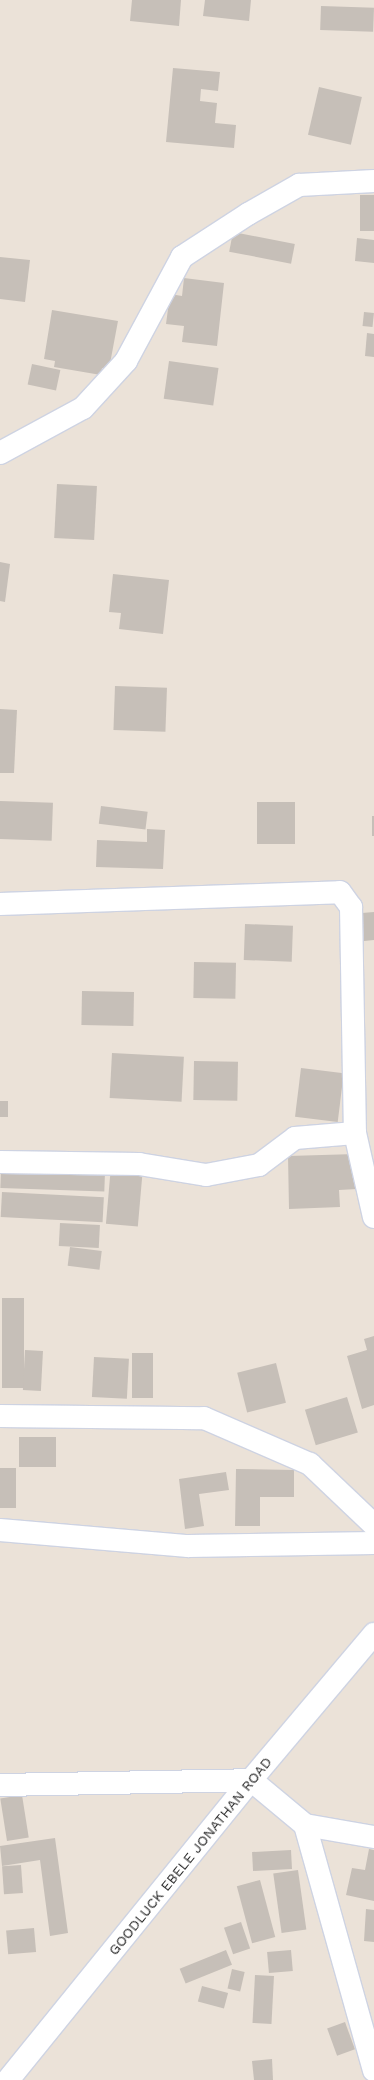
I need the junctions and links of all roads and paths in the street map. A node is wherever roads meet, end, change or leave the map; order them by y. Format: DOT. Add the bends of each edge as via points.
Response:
graph roads {
  1 [pos="374,181"];
  2 [pos="0,453"];
  3 [pos="0,904"];
  4 [pos="355,1133"];
  5 [pos="0,1162"];
  6 [pos="374,1217"];
  7 [pos="0,1416"];
  8 [pos="374,1526"];
  9 [pos="0,1530"];
  10 [pos="374,1544"];
  11 [pos="374,1634"];
  12 [pos="251,1780"];
  13 [pos="0,1785"];
  14 [pos="305,1824"];
  15 [pos="374,1837"];
  16 [pos="374,2070"];
  17 [pos="8,2080"];
  1 -- 2 [label="street" via="299,185 248,214 182,257 126,361 83,408"];
  3 -- 4 [label="street" via="340,892 351,907"];
  4 -- 5 [label="street" via="295,1138 259,1165 206,1175 138,1164"];
  4 -- 6 [label="street"];
  7 -- 8 [label="street" via="204,1418 310,1464"];
  9 -- 10 [label="street" via="188,1546"];
  11 -- 12 [label="street, GOODLUCK EBELE JONATHAN ROAD"];
  12 -- 13 [label="street"];
  12 -- 14 [label="street"];
  12 -- 17 [label="street, GOODLUCK EBELE JONATHAN ROAD"];
  14 -- 15 [label="street"];
  14 -- 16 [label="street"];
}
